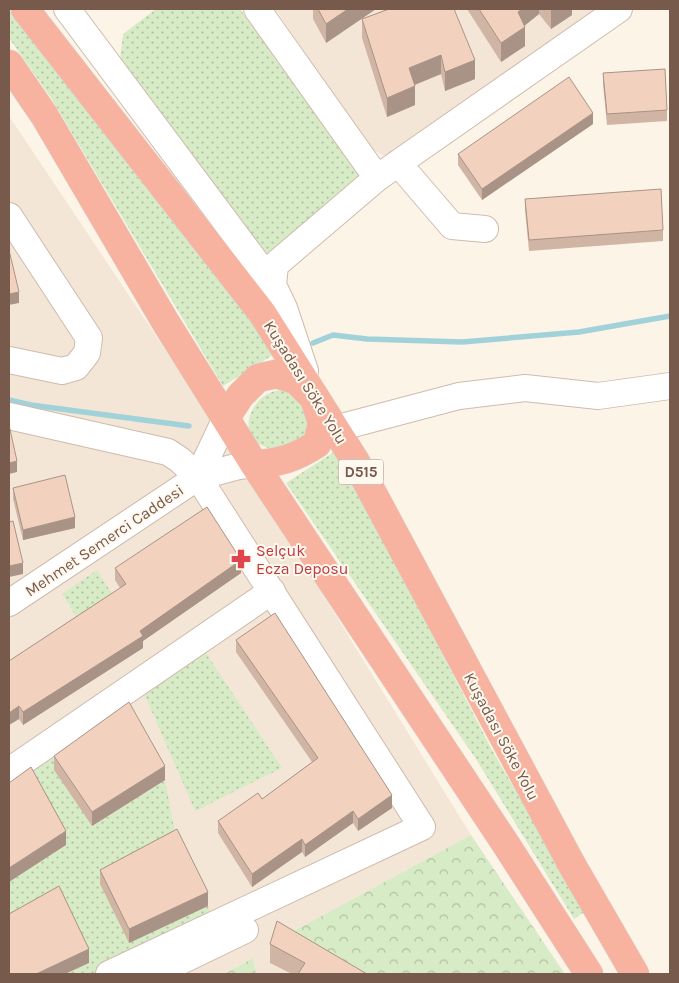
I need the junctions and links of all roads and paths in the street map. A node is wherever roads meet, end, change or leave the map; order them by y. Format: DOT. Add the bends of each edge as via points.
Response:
graph roads {
  1 [pos="26,9"];
  2 [pos="67,9"];
  3 [pos="257,9"];
  4 [pos="619,9"];
  5 [pos="9,64"];
  6 [pos="110,67"];
  7 [pos="116,127"];
  8 [pos="398,163"];
  9 [pos="377,178"];
  10 [pos="9,216"];
  11 [pos="485,229"];
  12 [pos="273,286"];
  13 [pos="9,360"];
  14 [pos="670,386"];
  15 [pos="314,398"];
  16 [pos="9,416"];
  17 [pos="226,418"];
  18 [pos="326,436"];
  19 [pos="254,464"];
  20 [pos="198,477"];
  21 [pos="272,591"];
  22 [pos="9,603"];
  23 [pos="9,771"];
  24 [pos="422,827"];
  25 [pos="108,974"];
  26 [pos="154,974"];
  27 [pos="589,974"];
  28 [pos="635,974"];
  1 -- 7 [label="highway, Kuşadası Söke Yolu / D515"];
  2 -- 6 [label="street"];
  3 -- 9 [label="street"];
  4 -- 8 [label="street"];
  5 -- 17 [label="highway" via="44,115 166,323"];
  6 -- 7 [label="street"];
  6 -- 12 [label="street"];
  7 -- 15 [label="highway, Kuşadası Söke Yolu / D515" via="262,313"];
  8 -- 9 [label="street"];
  8 -- 11 [label="street" via="452,226"];
  9 -- 12 [label="street" via="275,265"];
  10 -- 13 [label="street" via="89,338 87,353 82,360 76,367 62,371"];
  12 -- 15 [label="street" via="284,308"];
  14 -- 18 [label="street" via="598,396 525,388 459,396"];
  15 -- 17 [label="highway" via="296,380 276,374 258,378 240,396"];
  15 -- 18 [label="highway, Kuşadası Söke Yolu / D515"];
  16 -- 20 [label="street" via="168,452"];
  17 -- 19 [label="highway"];
  17 -- 20 [label="street, Mehmet Semerci Caddesi"];
  18 -- 19 [label="highway" via="298,456 280,462"];
  18 -- 28 [label="highway, Kuşadası Söke Yolu / D515" via="356,462 572,865"];
  19 -- 20 [label="street, Mehmet Semerci Caddesi"];
  19 -- 27 [label="highway"];
  20 -- 21 [label="street"];
  20 -- 22 [label="street, Mehmet Semerci Caddesi"];
  21 -- 23 [label="street"];
  21 -- 24 [label="street"];
  24 -- 25 [label="street"];
  24 -- 26 [label="street" via="416,847"];
}
